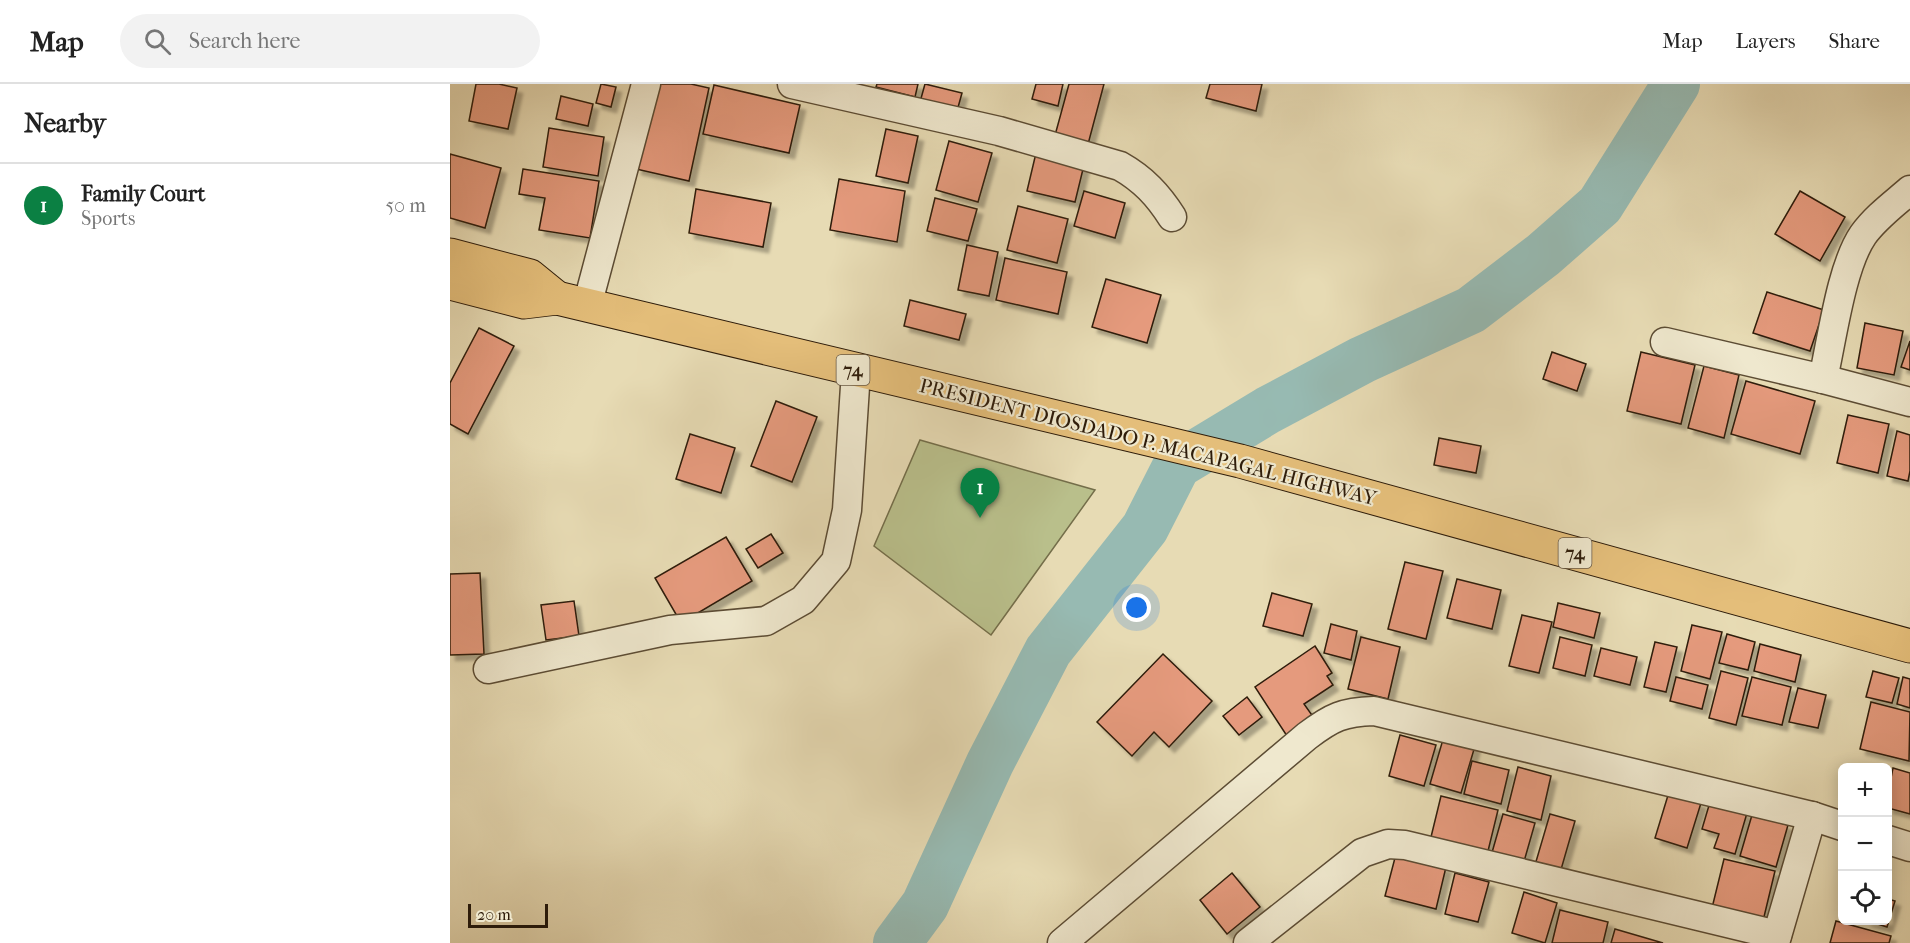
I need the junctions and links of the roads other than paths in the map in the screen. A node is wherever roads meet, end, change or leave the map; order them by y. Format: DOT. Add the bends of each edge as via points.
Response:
graph roads {
  1 [pos="646,84"];
  2 [pos="792,84"];
  3 [pos="1910,190"];
  4 [pos="1173,217"];
  5 [pos="450,255"];
  6 [pos="450,283"];
  7 [pos="572,302"];
  8 [pos="1665,342"];
  9 [pos="856,371"];
  10 [pos="1823,379"];
  11 [pos="1910,402"];
  12 [pos="1910,646"];
  13 [pos="488,669"];
  14 [pos="1812,816"];
  15 [pos="1838,825"];
  16 [pos="1892,842"];
  17 [pos="1910,847"];
  18 [pos="1776,939"];
  19 [pos="1062,943"];
  20 [pos="1248,943"];
  1 -- 7 [label="street"];
  2 -- 4 [label="street" via="999,131 1120,166 1151,188"];
  3 -- 10 [label="street" via="1877,218 1850,260"];
  5 -- 7 [label="highway, PRESIDENT DIOSDADO P. MACAPAGAL HIGHWAY / 74" via="530,276"];
  6 -- 7 [label="highway, PRESIDENT DIOSDADO P. MACAPAGAL HIGHWAY / 74" via="524,302"];
  7 -- 9 [label="highway, PRESIDENT DIOSDADO P. MACAPAGAL HIGHWAY / 74"];
  8 -- 10 [label="street"];
  9 -- 12 [label="highway, PRESIDENT DIOSDADO P. MACAPAGAL HIGHWAY / 74" via="1240,461"];
  9 -- 13 [label="street" via="847,510 836,561 803,600 766,621 670,630"];
  10 -- 11 [label="street"];
  14 -- 15 [label="street"];
  14 -- 18 [label="street"];
  14 -- 19 [label="street" via="1374,711 1350,712 1307,736"];
  16 -- 17 [label="street"];
  18 -- 20 [label="street" via="1389,844 1362,853"];
}
